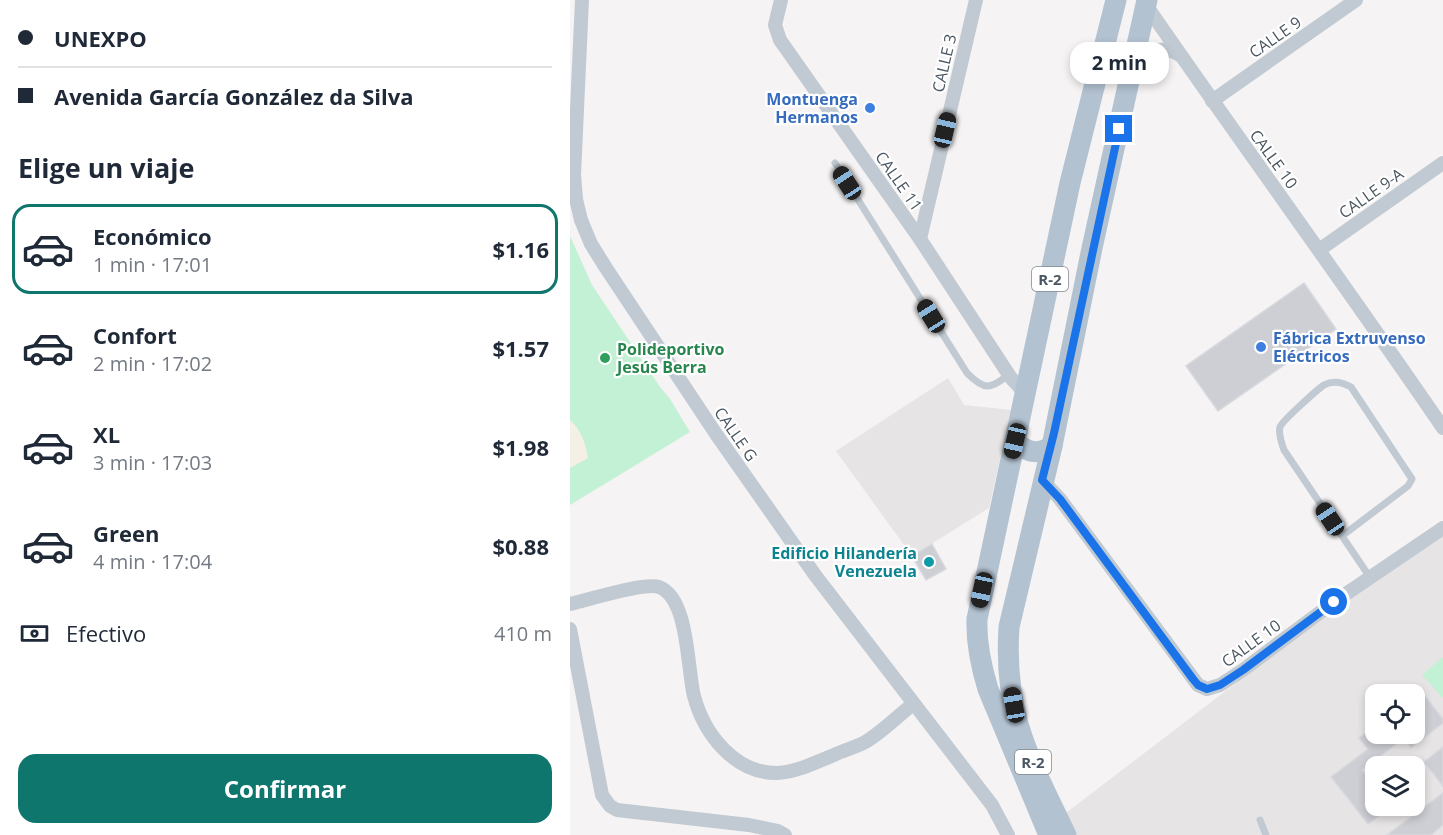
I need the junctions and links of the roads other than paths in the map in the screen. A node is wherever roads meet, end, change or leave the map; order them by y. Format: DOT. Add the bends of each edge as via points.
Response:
graph roads {
  1 [pos="582,0"];
  2 [pos="781,0"];
  3 [pos="976,0"];
  4 [pos="1116,0"];
  5 [pos="1356,0"];
  6 [pos="1146,3"];
  7 [pos="1181,56"];
  8 [pos="1133,64"];
  9 [pos="573,100"];
  10 [pos="1212,101"];
  11 [pos="1443,163"];
  12 [pos="835,164"];
  13 [pos="920,239"];
  14 [pos="1319,250"];
  15 [pos="1018,380"];
  16 [pos="1443,428"];
  17 [pos="1015,441"];
  18 [pos="1052,446"];
  19 [pos="1007,474"];
  20 [pos="1042,480"];
  21 [pos="1443,528"];
  22 [pos="1342,536"];
  23 [pos="1370,577"];
  24 [pos="570,604"];
  25 [pos="570,629"];
  26 [pos="913,704"];
  27 [pos="1260,820"];
  28 [pos="785,835"];
  29 [pos="1008,835"];
  30 [pos="1049,835"];
  31 [pos="1066,835"];
  32 [pos="1266,835"];
  1 -- 9 [label="street, CALLE G"];
  2 -- 13 [label="street, CALLE 11" via="775,25 780,39"];
  3 -- 13 [label="street, CALLE 3"];
  4 -- 15 [label="main road, R-2"];
  5 -- 10 [label="street, CALLE 9"];
  6 -- 7 [label="street, CALLE 10"];
  6 -- 8 [label="main road, R-2"];
  7 -- 8 [label="street" via="1174,51 1156,50"];
  7 -- 10 [label="street, CALLE 10"];
  8 -- 18 [label="main road, R-2"];
  9 -- 26 [label="street, CALLE G" via="576,199 591,244 723,444 815,575"];
  10 -- 14 [label="street, CALLE 10"];
  11 -- 14 [label="street, CALLE 9-A"];
  12 -- 15 [label="lane" via="968,373 980,386 987,387"];
  13 -- 15 [label="street, CALLE 11"];
  14 -- 16 [label="street, CALLE 10"];
  15 -- 17 [label="main road, R-2"];
  17 -- 18 [label="main road" via="1033,453"];
  17 -- 19 [label="main road, R-2"];
  18 -- 20 [label="main road, R-2"];
  19 -- 20 [label="main road" via="1014,466 1028,464 1039,472"];
  19 -- 30 [label="main road, R-2" via="978,608 977,643 991,697"];
  20 -- 23 [label="street, CALLE 10" via="1193,679 1207,689 1243,670"];
  20 -- 31 [label="main road, R-2" via="1009,627 1007,656 1018,723"];
  21 -- 23 [label="street, CALLE 10"];
  22 -- 22 [label="lane" via="1412,479 1351,387 1334,382 1324,385 1286,420 1280,428 1280,439"];
  22 -- 23 [label="lane"];
  24 -- 26 [label="street" via="643,586 659,588 672,598 681,616 694,697 706,725 726,754 755,770 778,773 807,766 867,741"];
  25 -- 28 [label="street" via="602,795 610,806 749,825"];
  26 -- 29 [label="street, CALLE G" via="992,805"];
  27 -- 32 [label="lane"];
}
